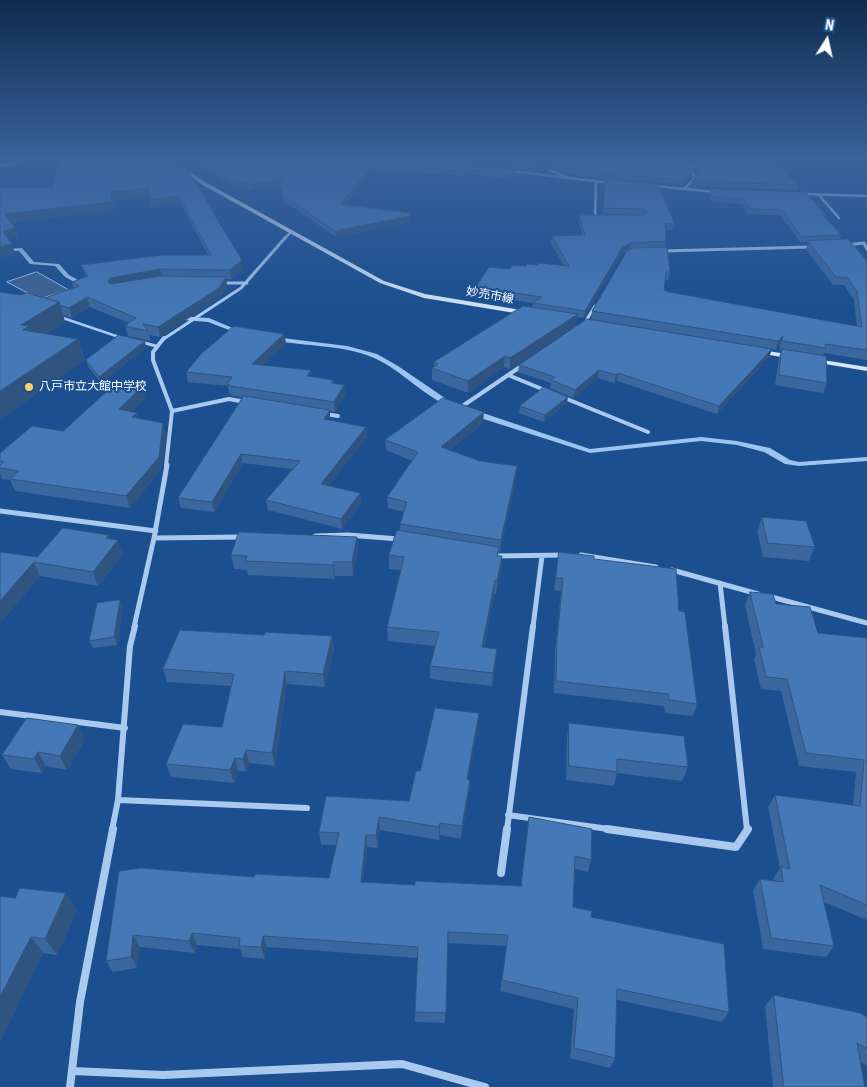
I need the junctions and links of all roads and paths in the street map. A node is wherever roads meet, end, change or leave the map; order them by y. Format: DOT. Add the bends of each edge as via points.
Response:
graph roads {
  1 [pos="251,211"];
  2 [pos="594,211"];
  3 [pos="833,211"];
  4 [pos="604,218"];
  5 [pos="839,218"];
  6 [pos="290,233"];
  7 [pos="866,243"];
  8 [pos="838,245"];
  9 [pos="820,246"];
  10 [pos="867,249"];
  11 [pos="652,251"];
  12 [pos="218,283"];
  13 [pos="246,283"];
  14 [pos="597,303"];
  15 [pos="52,314"];
  16 [pos="538,315"];
  17 [pos="585,323"];
  18 [pos="577,325"];
  19 [pos="595,325"];
  20 [pos="124,339"];
  21 [pos="140,342"];
  22 [pos="156,346"];
  23 [pos="750,350"];
  24 [pos="799,358"];
  25 [pos="531,360"];
  26 [pos="809,360"];
  27 [pos="867,369"];
  28 [pos="508,375"];
  29 [pos="552,393"];
  30 [pos="560,396"];
  31 [pos="249,402"];
  32 [pos="461,407"];
  33 [pos="172,411"];
  34 [pos="318,413"];
  35 [pos="338,416"];
  36 [pos="648,432"];
  37 [pos="0,510"];
  38 [pos="156,532"];
  39 [pos="254,536"];
  40 [pos="311,536"];
  41 [pos="154,538"];
  42 [pos="409,540"];
  43 [pos="486,554"];
  44 [pos="542,556"];
  45 [pos="660,567"];
  46 [pos="668,570"];
  47 [pos="720,583"];
  48 [pos="867,623"];
  49 [pos="0,712"];
  50 [pos="125,728"];
  51 [pos="118,800"];
  52 [pos="307,808"];
  53 [pos="508,815"];
  54 [pos="501,873"];
  55 [pos="72,1071"];
  56 [pos="70,1087"];
  57 [pos="485,1087"];
  1 -- 6 [label="main road, 妙売市線"];
  2 -- 4 [label="street" via="594,217"];
  3 -- 5 [label="street"];
  6 -- 13 [label="street"];
  6 -- 16 [label="main road, 妙売市線" via="401,290"];
  7 -- 8 [label="street"];
  7 -- 10 [label="street"];
  9 -- 11 [label="street"];
  12 -- 13 [label="street"];
  13 -- 22 [label="street" via="205,313 167,335"];
  14 -- 17 [label="street"];
  15 -- 20 [label="lane"];
  17 -- 18 [label="main road"];
  17 -- 19 [label="main road"];
  21 -- 22 [label="lane"];
  22 -- 33 [label="street" via="154,360"];
  23 -- 24 [label="main road"];
  25 -- 28 [label="street"];
  26 -- 27 [label="main road"];
  28 -- 29 [label="street"];
  28 -- 32 [label="street"];
  30 -- 36 [label="street"];
  31 -- 33 [label="street" via="229,399"];
  33 -- 38 [label="street"];
  34 -- 35 [label="street"];
  37 -- 38 [label="street"];
  38 -- 41 [label="street"];
  39 -- 41 [label="street"];
  40 -- 42 [label="street" via="348,535"];
  41 -- 50 [label="street" via="130,646"];
  43 -- 44 [label="street"];
  44 -- 45 [label="street" via="590,555"];
  44 -- 53 [label="street"];
  46 -- 47 [label="street"];
  47 -- 48 [label="street"];
  47 -- 53 [label="street" via="748,829 736,847"];
  49 -- 50 [label="street"];
  50 -- 51 [label="street"];
  51 -- 52 [label="street"];
  51 -- 55 [label="street" via="80,1002"];
  53 -- 54 [label="street"];
  55 -- 56 [label="street"];
  55 -- 57 [label="street" via="162,1075 402,1064"];
}
